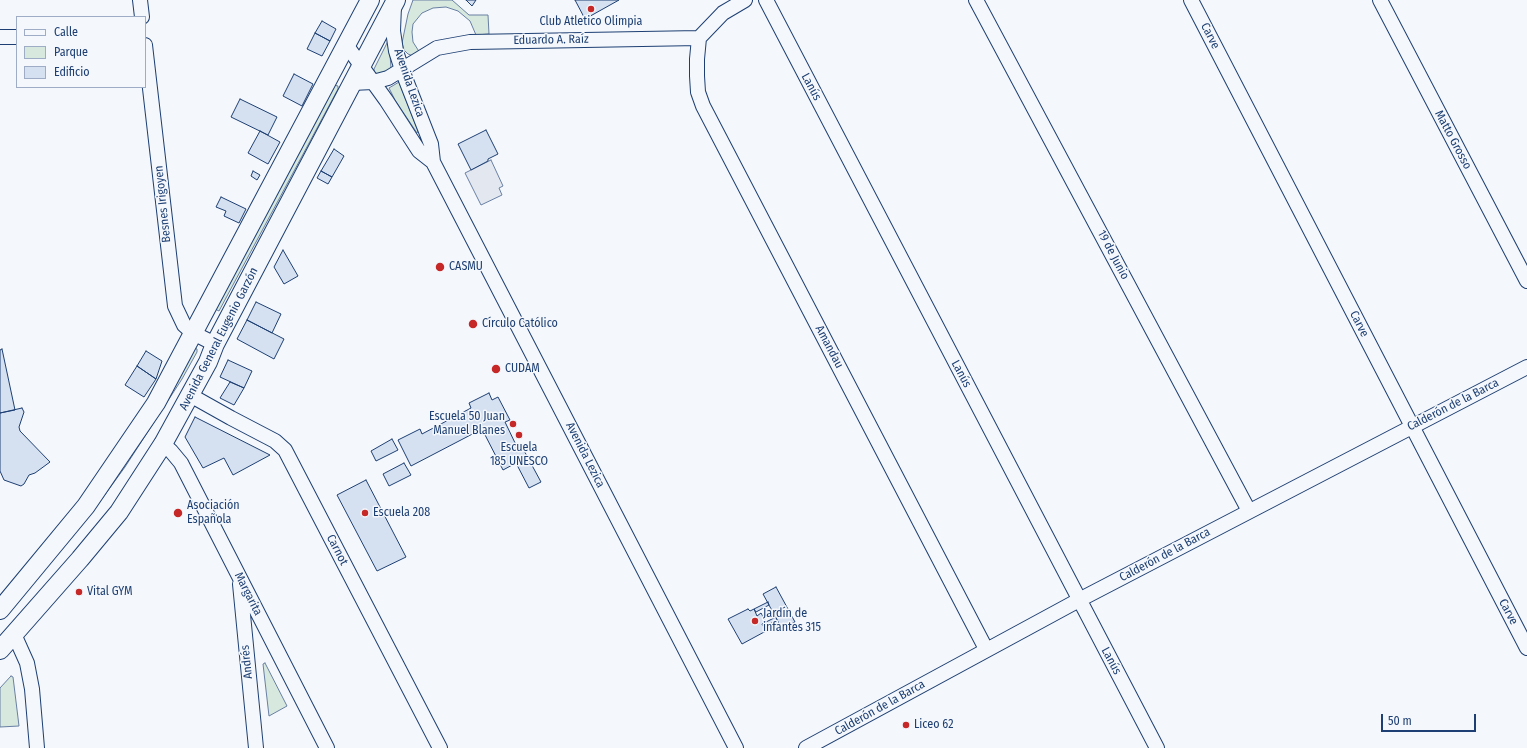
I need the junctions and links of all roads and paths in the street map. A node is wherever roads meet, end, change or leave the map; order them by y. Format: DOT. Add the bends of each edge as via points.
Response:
graph roads {
  1 [pos="140,0"];
  2 [pos="370,0"];
  3 [pos="745,0"];
  4 [pos="766,0"];
  5 [pos="976,0"];
  6 [pos="1191,0"];
  7 [pos="1380,0"];
  8 [pos="395,2"];
  9 [pos="142,16"];
  10 [pos="0,37"];
  11 [pos="16,37"];
  12 [pos="699,38"];
  13 [pos="347,46"];
  14 [pos="146,54"];
  15 [pos="361,65"];
  16 [pos="402,70"];
  17 [pos="374,82"];
  18 [pos="352,83"];
  19 [pos="433,162"];
  20 [pos="1527,281"];
  21 [pos="193,333"];
  22 [pos="215,344"];
  23 [pos="1527,367"];
  24 [pos="190,395"];
  25 [pos="1411,426"];
  26 [pos="163,444"];
  27 [pos="1249,511"];
  28 [pos="239,576"];
  29 [pos="1079,600"];
  30 [pos="0,610"];
  31 [pos="14,634"];
  32 [pos="1527,648"];
  33 [pos="0,650"];
  34 [pos="986,650"];
  35 [pos="37,748"];
  36 [pos="256,748"];
  37 [pos="328,748"];
  38 [pos="440,748"];
  39 [pos="736,748"];
  40 [pos="806,748"];
  41 [pos="1157,748"];
  1 -- 9 [label="street"];
  2 -- 13 [label="main road, Avenida General Eugenio Garzón"];
  3 -- 12 [label="street" via="723,13"];
  4 -- 29 [label="street, Lanús"];
  5 -- 27 [label="street, 19 de Junio"];
  6 -- 25 [label="street, Carve"];
  7 -- 20 [label="street, Matto Grosso"];
  8 -- 15 [label="main road, Avenida General Eugenio Garzón"];
  8 -- 16 [label="street, Avenida Lezica" via="393,31"];
  10 -- 11 [label="street"];
  12 -- 16 [label="street, Eduardo A. Raíz" via="470,42 437,48"];
  12 -- 34 [label="street, Amandau" via="697,76 698,92 703,106"];
  13 -- 15 [label="street, Avenida Lezica"];
  13 -- 21 [label="main road, Avenida General Eugenio Garzón"];
  14 -- 21 [label="street, Besnes Irigoyen" via="174,306 184,325"];
  15 -- 17 [label="street, Avenida Lezica"];
  15 -- 18 [label="main road, Avenida General Eugenio Garzón"];
  16 -- 17 [label="street, Eduardo A. Raíz"];
  16 -- 19 [label="street, Avenida Lezica" via="431,144"];
  17 -- 18 [label="street, Eduardo A. Raíz"];
  17 -- 19 [label="street, Avenida Lezica" via="419,151"];
  18 -- 22 [label="main road, Avenida General Eugenio Garzón"];
  19 -- 39 [label="street, Avenida Lezica"];
  21 -- 22 [label="street, Besnes Irigoyen"];
  21 -- 30 [label="main road, Avenida General Eugenio Garzón" via="156,403 86,506"];
  22 -- 24 [label="main road, Avenida General Eugenio Garzón"];
  23 -- 25 [label="street, Calderón de la Barca"];
  24 -- 26 [label="main road, Avenida General Eugenio Garzón"];
  24 -- 38 [label="street, Carnot" via="275,441 285,450"];
  25 -- 27 [label="street, Calderón de la Barca"];
  25 -- 32 [label="street, Carve"];
  26 -- 28 [label="street, Margarita" via="181,463"];
  26 -- 31 [label="main road, Avenida General Eugenio Garzón" via="119,512"];
  27 -- 29 [label="street, Calderón de la Barca"];
  28 -- 36 [label="street, Andrés"];
  28 -- 37 [label="street, Margarita"];
  29 -- 34 [label="street, Calderón de la Barca"];
  29 -- 41 [label="street, Lanús"];
  31 -- 33 [label="main road, Avenida General Eugenio Garzón"];
  31 -- 35 [label="street" via="27,663"];
  34 -- 40 [label="street, Calderón de la Barca"];
}
